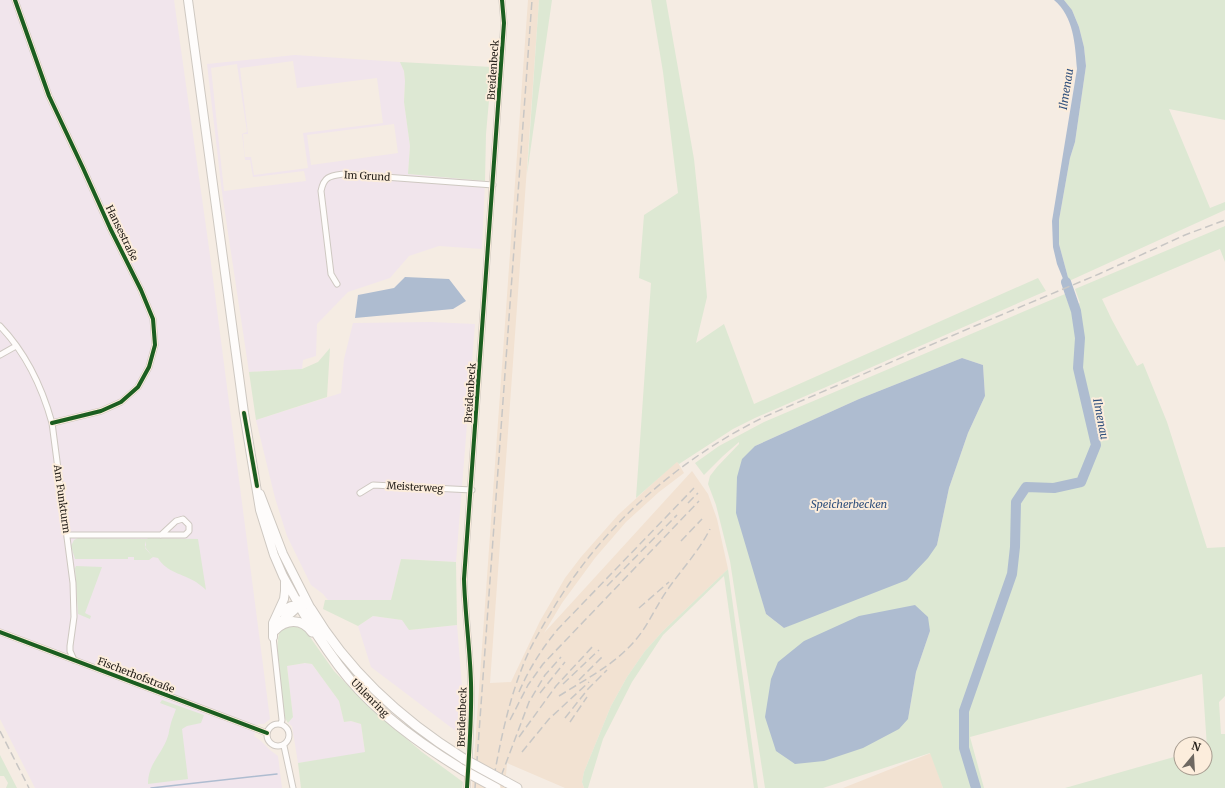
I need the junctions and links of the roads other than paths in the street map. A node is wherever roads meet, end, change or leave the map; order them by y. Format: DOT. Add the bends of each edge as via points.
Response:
graph roads {
  1 [pos="15,0"];
  2 [pos="188,0"];
  3 [pos="502,0"];
  4 [pos="493,186"];
  5 [pos="337,284"];
  6 [pos="0,326"];
  7 [pos="16,346"];
  8 [pos="0,355"];
  9 [pos="52,423"];
  10 [pos="257,486"];
  11 [pos="472,490"];
  12 [pos="360,493"];
  13 [pos="67,535"];
  14 [pos="161,535"];
  15 [pos="283,576"];
  16 [pos="301,592"];
  17 [pos="299,605"];
  18 [pos="311,609"];
  19 [pos="278,613"];
  20 [pos="0,632"];
  21 [pos="274,634"];
  22 [pos="74,660"];
  23 [pos="339,666"];
  24 [pos="281,724"];
  25 [pos="267,732"];
  26 [pos="284,746"];
  27 [pos="293,788"];
  28 [pos="467,788"];
  29 [pos="496,788"];
  30 [pos="517,788"];
  1 -- 9 [label="street, Hansestraße" via="49,96 110,228 142,290 153,319 154,345 149,367 138,387 121,402 101,411"];
  2 -- 10 [label="main road" via="244,413"];
  3 -- 4 [label="street, Breidenbeck" via="504,23"];
  4 -- 5 [label="street, Im Grund" via="344,174 330,176 324,181 321,191 331,274"];
  4 -- 11 [label="street, Breidenbeck"];
  6 -- 7 [label="street, Am Funkturm"];
  7 -- 8 [label="street"];
  7 -- 9 [label="street, Am Funkturm" via="36,377"];
  9 -- 13 [label="street, Am Funkturm"];
  10 -- 15 [label="main road" via="264,527"];
  10 -- 16 [label="main road" via="283,554"];
  11 -- 12 [label="street, Meisterweg" via="373,485"];
  11 -- 28 [label="street, Breidenbeck" via="464,579 472,694"];
  13 -- 14 [label="street"];
  13 -- 22 [label="street, Am Funkturm" via="75,604 70,646"];
  14 -- 14 [label="street" via="176,521 183,519 189,525 189,531 185,535"];
  15 -- 17 [label="main road"];
  15 -- 19 [label="main road" via="285,594"];
  16 -- 17 [label="main road"];
  16 -- 18 [label="main road"];
  17 -- 18 [label="main road"];
  17 -- 19 [label="main road" via="287,607"];
  17 -- 21 [label="main road" via="284,618"];
  17 -- 23 [label="highway, Uhlenring"];
  18 -- 30 [label="highway, Uhlenring, bridge" via="341,652 376,691 412,723 464,759"];
  19 -- 21 [label="main road" via="272,623"];
  20 -- 22 [label="street, Fischerhofstraße"];
  21 -- 23 [label="highway" via="280,626 289,622 305,625"];
  21 -- 24 [label="street"];
  22 -- 25 [label="street, Fischerhofstraße"];
  23 -- 29 [label="highway, Uhlenring, bridge" via="394,721 433,751"];
  24 -- 25 [label="street" via="273,725"];
  24 -- 26 [label="street" via="290,733"];
  25 -- 26 [label="street" via="272,745"];
  26 -- 27 [label="street"];
}
